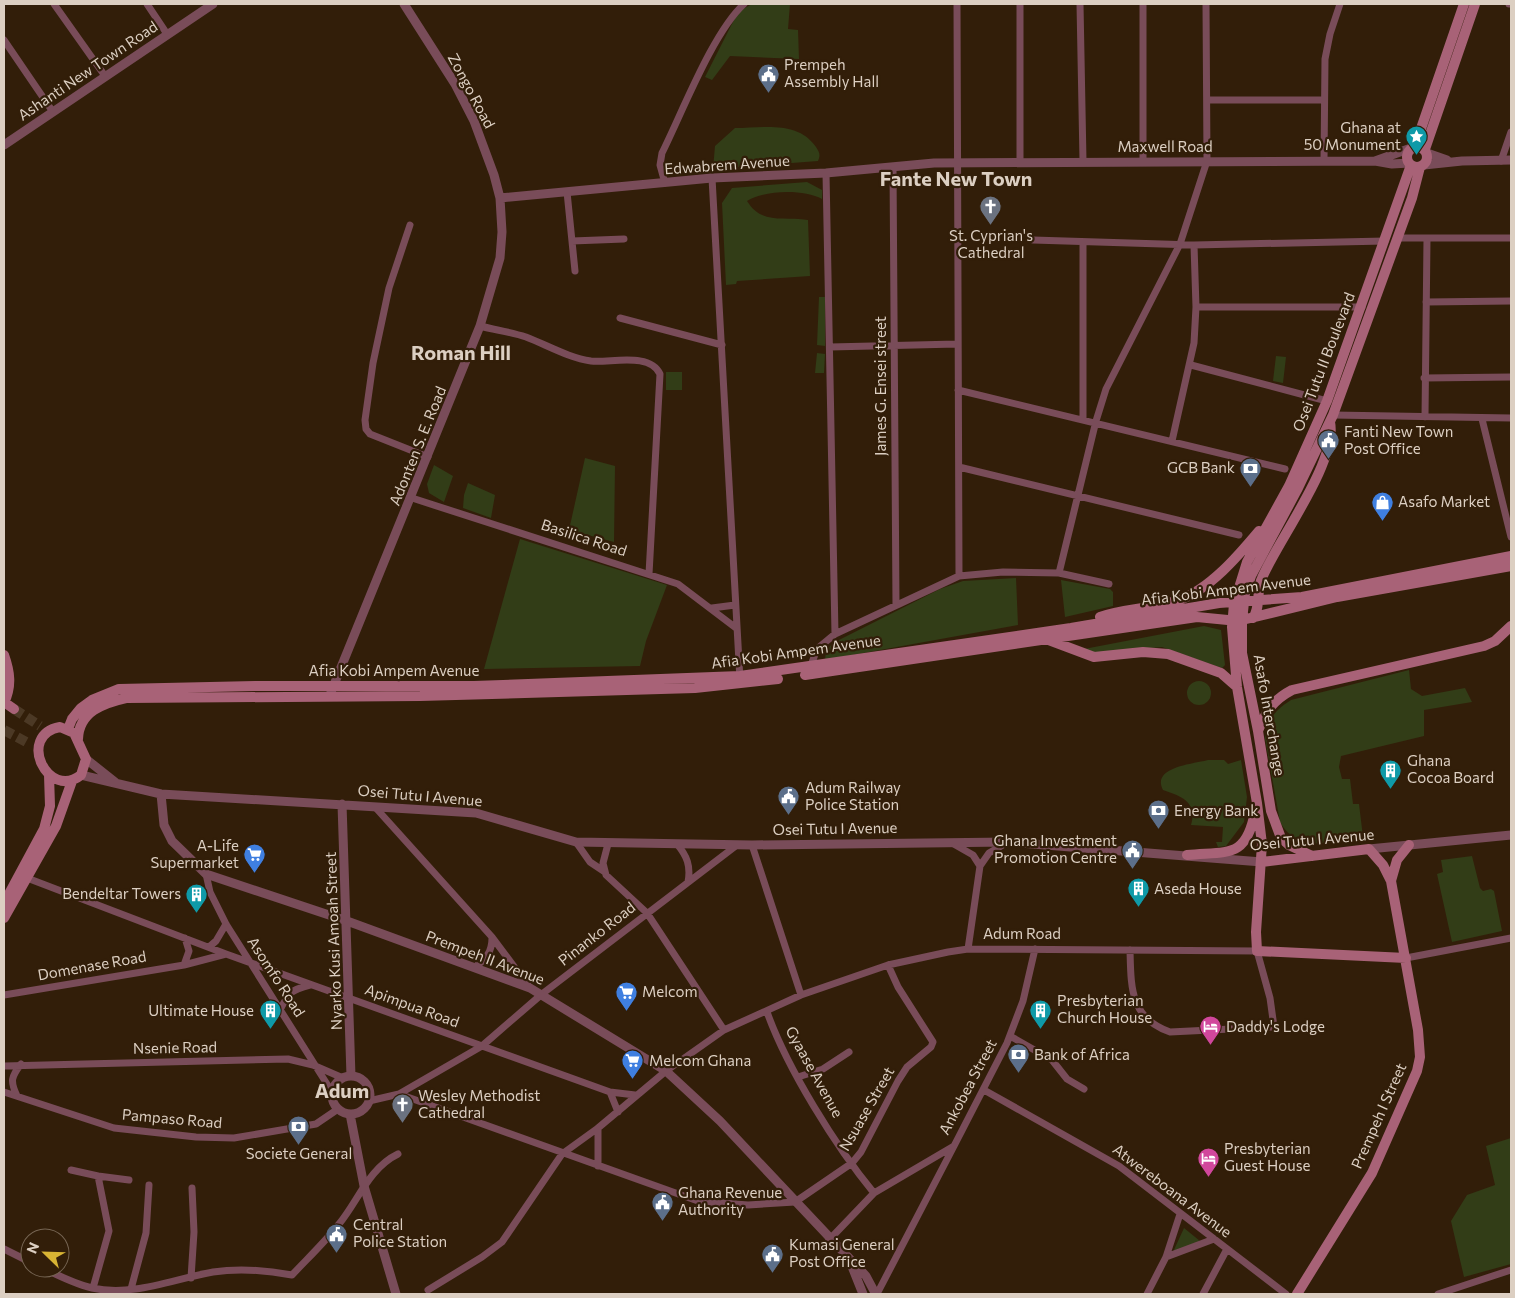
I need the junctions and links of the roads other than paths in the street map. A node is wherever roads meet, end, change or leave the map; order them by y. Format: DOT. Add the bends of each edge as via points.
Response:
graph roads {
  1 [pos="54,4"];
  2 [pos="147,4"];
  3 [pos="213,4"];
  4 [pos="404,4"];
  5 [pos="744,4"];
  6 [pos="956,4"];
  7 [pos="1020,4"];
  8 [pos="1080,4"];
  9 [pos="1144,4"];
  10 [pos="1206,4"];
  11 [pos="1340,4"];
  12 [pos="1464,4"];
  13 [pos="1475,4"];
  14 [pos="167,34"];
  15 [pos="4,40"];
  16 [pos="105,76"];
  17 [pos="1208,100"];
  18 [pos="1324,100"];
  19 [pos="53,112"];
  20 [pos="1511,132"];
  21 [pos="4,145"];
  22 [pos="1420,149"];
  23 [pos="1207,160"];
  24 [pos="1511,160"];
  25 [pos="1083,161"];
  26 [pos="1324,161"];
  27 [pos="1375,161"];
  28 [pos="1501,161"];
  29 [pos="1020,162"];
  30 [pos="1143,162"];
  31 [pos="1452,162"];
  32 [pos="956,164"];
  33 [pos="1416,165"];
  34 [pos="893,166"];
  35 [pos="826,173"];
  36 [pos="712,178"];
  37 [pos="665,183"];
  38 [pos="567,192"];
  39 [pos="500,198"];
  40 [pos="410,225"];
  41 [pos="1398,238"];
  42 [pos="1511,238"];
  43 [pos="1428,239"];
  44 [pos="624,240"];
  45 [pos="1032,240"];
  46 [pos="572,241"];
  47 [pos="1083,242"];
  48 [pos="1385,242"];
  49 [pos="1180,244"];
  50 [pos="1194,245"];
  51 [pos="575,271"];
  52 [pos="1511,301"];
  53 [pos="1426,302"];
  54 [pos="1362,306"];
  55 [pos="1196,307"];
  56 [pos="620,318"];
  57 [pos="480,326"];
  58 [pos="957,344"];
  59 [pos="722,345"];
  60 [pos="894,346"];
  61 [pos="830,347"];
  62 [pos="1191,364"];
  63 [pos="1511,377"];
  64 [pos="1424,378"];
  65 [pos="958,390"];
  66 [pos="1327,401"];
  67 [pos="1425,417"];
  68 [pos="1332,418"];
  69 [pos="1511,418"];
  70 [pos="1082,419"];
  71 [pos="1482,419"];
  72 [pos="1096,422"];
  73 [pos="1172,441"];
  74 [pos="428,457"];
  75 [pos="959,468"];
  76 [pos="1285,469"];
  77 [pos="1293,488"];
  78 [pos="1079,496"];
  79 [pos="412,498"];
  80 [pos="1272,517"];
  81 [pos="1239,535"];
  82 [pos="1511,537"];
  83 [pos="1511,556"];
  84 [pos="1259,561"];
  85 [pos="1247,562"];
  86 [pos="1511,566"];
  87 [pos="1059,573"];
  88 [pos="649,574"];
  89 [pos="959,576"];
  90 [pos="1109,584"];
  91 [pos="1257,600"];
  92 [pos="735,605"];
  93 [pos="896,605"];
  94 [pos="712,608"];
  95 [pos="1253,618"];
  96 [pos="1511,626"];
  97 [pos="736,628"];
  98 [pos="1072,628"];
  99 [pos="835,634"];
  100 [pos="1046,639"];
  101 [pos="4,655"];
  102 [pos="810,670"];
  103 [pos="740,680"];
  104 [pos="1236,687"];
  105 [pos="331,692"];
  106 [pos="4,703"];
  107 [pos="14,709"];
  108 [pos="85,710"];
  109 [pos="68,729"];
  110 [pos="1258,731"];
  111 [pos="78,739"];
  112 [pos="30,744"];
  113 [pos="38,752"];
  114 [pos="86,759"];
  115 [pos="49,775"];
  116 [pos="76,778"];
  117 [pos="119,785"];
  118 [pos="161,794"];
  119 [pos="1257,803"];
  120 [pos="342,804"];
  121 [pos="375,807"];
  122 [pos="1511,835"];
  123 [pos="576,842"];
  124 [pos="1008,842"];
  125 [pos="952,843"];
  126 [pos="608,844"];
  127 [pos="677,844"];
  128 [pos="737,845"];
  129 [pos="752,845"];
  130 [pos="1409,845"];
  131 [pos="1369,849"];
  132 [pos="1187,855"];
  133 [pos="1312,856"];
  134 [pos="1262,862"];
  135 [pos="980,866"];
  136 [pos="605,872"];
  137 [pos="206,874"];
  138 [pos="27,878"];
  139 [pos="1391,881"];
  140 [pos="688,882"];
  141 [pos="4,903"];
  142 [pos="647,912"];
  143 [pos="4,918"];
  144 [pos="347,921"];
  145 [pos="226,924"];
  146 [pos="492,937"];
  147 [pos="185,938"];
  148 [pos="1511,938"];
  149 [pos="209,947"];
  150 [pos="1034,948"];
  151 [pos="968,950"];
  152 [pos="1130,950"];
  153 [pos="1257,951"];
  154 [pos="226,954"];
  155 [pos="1406,958"];
  156 [pos="249,962"];
  157 [pos="184,964"];
  158 [pos="888,965"];
  159 [pos="474,968"];
  160 [pos="311,985"];
  161 [pos="530,988"];
  162 [pos="542,994"];
  163 [pos="4,995"];
  164 [pos="801,995"];
  165 [pos="350,999"];
  166 [pos="280,1010"];
  167 [pos="767,1012"];
  168 [pos="724,1030"];
  169 [pos="1010,1036"];
  170 [pos="482,1046"];
  171 [pos="849,1052"];
  172 [pos="21,1064"];
  173 [pos="313,1065"];
  174 [pos="4,1066"];
  175 [pos="666,1071"];
  176 [pos="347,1077"];
  177 [pos="798,1077"];
  178 [pos="1084,1089"];
  179 [pos="984,1090"];
  180 [pos="4,1092"];
  181 [pos="332,1092"];
  182 [pos="610,1092"];
  183 [pos="399,1094"];
  184 [pos="635,1095"];
  185 [pos="17,1096"];
  186 [pos="370,1101"];
  187 [pos="338,1109"];
  188 [pos="618,1112"];
  189 [pos="350,1114"];
  190 [pos="598,1128"];
  191 [pos="954,1146"];
  192 [pos="398,1154"];
  193 [pos="562,1154"];
  194 [pos="852,1163"];
  195 [pos="598,1166"];
  196 [pos="71,1170"];
  197 [pos="98,1176"];
  198 [pos="129,1180"];
  199 [pos="149,1185"];
  200 [pos="364,1186"];
  201 [pos="192,1188"];
  202 [pos="874,1193"];
  203 [pos="795,1202"];
  204 [pos="1180,1214"];
  205 [pos="1214,1239"];
  206 [pos="829,1240"];
  207 [pos="4,1249"];
  208 [pos="1227,1249"];
  209 [pos="20,1257"];
  210 [pos="1166,1257"];
  211 [pos="1511,1270"];
  212 [pos="62,1278"];
  213 [pos="191,1278"];
  214 [pos="131,1289"];
  215 [pos="428,1290"];
  216 [pos="93,1291"];
  217 [pos="872,1293"];
  218 [pos="396,1294"];
  219 [pos="1147,1294"];
  220 [pos="1203,1294"];
  221 [pos="1286,1294"];
  222 [pos="1297,1294"];
  223 [pos="1438,1294"];
  1 -- 16 [label="street"];
  2 -- 14 [label="street"];
  3 -- 14 [label="street, Ashanti New Town Road"];
  4 -- 39 [label="street, Zongo Road" via="455,84 474,122"];
  5 -- 37 [label="street" via="733,14 708,58 662,153 660,165"];
  6 -- 32 [label="street"];
  7 -- 29 [label="street"];
  8 -- 25 [label="street"];
  9 -- 30 [label="street"];
  10 -- 17 [label="street"];
  11 -- 18 [label="street" via="1327,44"];
  12 -- 22 [label="main road"];
  13 -- 22 [label="main road"];
  14 -- 16 [label="street, Ashanti New Town Road"];
  15 -- 19 [label="street"];
  16 -- 19 [label="street, Ashanti New Town Road"];
  17 -- 18 [label="street"];
  17 -- 23 [label="street"];
  18 -- 26 [label="street"];
  19 -- 21 [label="street, Ashanti New Town Road"];
  20 -- 28 [label="street"];
  22 -- 27 [label="street, Maxwell Road"];
  22 -- 31 [label="street"];
  22 -- 33 [label="main road" via="1428,157"];
  22 -- 33 [label="main road" via="1407,156"];
  23 -- 26 [label="street, Maxwell Road"];
  23 -- 30 [label="street, Maxwell Road"];
  23 -- 49 [label="street"];
  24 -- 28 [label="street, Maxwell Road"];
  25 -- 29 [label="street, Maxwell Road"];
  25 -- 30 [label="street, Maxwell Road"];
  26 -- 27 [label="street, Maxwell Road"];
  27 -- 33 [label="street, Maxwell Road"];
  28 -- 31 [label="street, Maxwell Road"];
  29 -- 32 [label="street, Maxwell Road"];
  31 -- 33 [label="street, Maxwell Road"];
  32 -- 34 [label="street, Edwabrem Avenue"];
  32 -- 58 [label="street"];
  33 -- 41 [label="main road, Osei Tutu II Boulevard"];
  33 -- 48 [label="main road, Osei Tutu II Boulevard"];
  34 -- 35 [label="street, Edwabrem Avenue"];
  34 -- 60 [label="street, James G. Ensei street"];
  35 -- 36 [label="street, Edwabrem Avenue"];
  35 -- 61 [label="street"];
  36 -- 37 [label="street, Edwabrem Avenue"];
  36 -- 59 [label="street"];
  37 -- 38 [label="street, Edwabrem Avenue"];
  38 -- 39 [label="street, Edwabrem Avenue"];
  38 -- 46 [label="street"];
  39 -- 57 [label="street, Adonten S. E. Road" via="500,258"];
  40 -- 74 [label="street" via="389,288 365,420 370,434"];
  41 -- 43 [label="street"];
  41 -- 68 [label="main road, Osei Tutu II Boulevard"];
  42 -- 43 [label="street"];
  43 -- 53 [label="street"];
  44 -- 46 [label="street"];
  45 -- 47 [label="street"];
  46 -- 51 [label="street"];
  47 -- 49 [label="street"];
  47 -- 70 [label="street"];
  48 -- 50 [label="street"];
  48 -- 54 [label="main road, Osei Tutu II Boulevard"];
  49 -- 50 [label="street"];
  49 -- 72 [label="street" via="1106,389"];
  50 -- 55 [label="street"];
  52 -- 53 [label="street"];
  53 -- 64 [label="street"];
  54 -- 55 [label="street"];
  54 -- 66 [label="main road, Osei Tutu II Boulevard"];
  55 -- 62 [label="street"];
  56 -- 59 [label="street"];
  57 -- 74 [label="street, Adonten S. E. Road"];
  57 -- 88 [label="street" via="523,336 591,361 648,362 657,368 660,374"];
  58 -- 60 [label="street"];
  58 -- 65 [label="street"];
  59 -- 92 [label="street"];
  60 -- 61 [label="street"];
  60 -- 93 [label="street, James G. Ensei street"];
  61 -- 99 [label="street"];
  62 -- 66 [label="street"];
  62 -- 73 [label="street"];
  63 -- 64 [label="street"];
  64 -- 67 [label="street"];
  65 -- 70 [label="street"];
  65 -- 75 [label="street"];
  66 -- 77 [label="main road, Osei Tutu II Boulevard"];
  67 -- 68 [label="street"];
  67 -- 71 [label="street"];
  68 -- 77 [label="main road, Osei Tutu II Boulevard"];
  68 -- 91 [label="main road" via="1331,441 1301,508 1262,577"];
  69 -- 71 [label="street"];
  70 -- 72 [label="street"];
  71 -- 82 [label="street"];
  72 -- 73 [label="street"];
  72 -- 78 [label="street"];
  73 -- 76 [label="street"];
  74 -- 79 [label="street, Adonten S. E. Road"];
  75 -- 78 [label="street"];
  75 -- 89 [label="street"];
  77 -- 80 [label="main road, Osei Tutu II Boulevard"];
  77 -- 84 [label="main road, Osei Tutu II Boulevard"];
  78 -- 81 [label="street"];
  78 -- 87 [label="street"];
  79 -- 88 [label="street, Basilica Road"];
  79 -- 105 [label="street, Adonten S. E. Road"];
  80 -- 85 [label="main road, Osei Tutu II Boulevard"];
  80 -- 98 [label="main road" via="1212,580 1180,600 1106,615"];
  83 -- 91 [label="main road, Afia Kobi Ampem Avenue" via="1302,597"];
  84 -- 110 [label="main road, Asafo Interchange" via="1245,593 1241,640"];
  85 -- 104 [label="main road, Asafo Interchange" via="1234,604 1232,627"];
  86 -- 95 [label="main road, Afia Kobi Ampem Avenue" via="1337,597"];
  87 -- 89 [label="street" via="1003,572"];
  87 -- 90 [label="street"];
  88 -- 94 [label="street, Basilica Road" via="686,588"];
  89 -- 93 [label="street"];
  91 -- 95 [label="main road"];
  91 -- 98 [label="main road, Afia Kobi Ampem Avenue" via="1218,603"];
  92 -- 94 [label="street"];
  92 -- 97 [label="street"];
  93 -- 99 [label="street"];
  94 -- 97 [label="street, Basilica Road"];
  95 -- 100 [label="main road, Afia Kobi Ampem Avenue" via="1238,621 1197,617"];
  96 -- 110 [label="main road" via="1495,641 1484,646 1292,690 1266,711"];
  97 -- 103 [label="street"];
  98 -- 102 [label="main road, Afia Kobi Ampem Avenue"];
  99 -- 102 [label="street" via="817,649"];
  100 -- 102 [label="main road, Afia Kobi Ampem Avenue"];
  100 -- 104 [label="main road" via="1094,657 1143,652 1168,654 1221,673"];
  101 -- 106 [label="main road" via="9,679"];
  102 -- 103 [label="main road, Afia Kobi Ampem Avenue"];
  103 -- 105 [label="main road, Afia Kobi Ampem Avenue"];
  104 -- 119 [label="main road, Asafo Interchange"];
  105 -- 108 [label="main road, Afia Kobi Ampem Avenue" via="138,687 105,694"];
  106 -- 107 [label="main road"];
  108 -- 109 [label="main road" via="72,719"];
  108 -- 111 [label="main road"];
  109 -- 111 [label="main road"];
  109 -- 113 [label="main road" via="42,730"];
  110 -- 133 [label="main road, Asafo Interchange" via="1271,811 1278,832 1289,845"];
  111 -- 114 [label="main road"];
  112 -- 113 [label="main road"];
  113 -- 115 [label="main road"];
  114 -- 116 [label="main road"];
  114 -- 117 [label="street"];
  115 -- 116 [label="main road" via="56,780"];
  115 -- 141 [label="main road" via="50,806 44,829"];
  116 -- 117 [label="street, Osei Tutu I Avenue"];
  116 -- 138 [label="main road" via="56,826"];
  117 -- 118 [label="street, Osei Tutu I Avenue"];
  118 -- 120 [label="street, Osei Tutu I Avenue"];
  118 -- 137 [label="street, Prempeh II Avenue" via="164,825 172,841"];
  119 -- 132 [label="main road" via="1252,830 1240,846 1232,851"];
  119 -- 134 [label="main road, Asafo Interchange"];
  120 -- 121 [label="street, Osei Tutu I Avenue"];
  120 -- 144 [label="street, Nyarko Kusi Amoah Street"];
  121 -- 123 [label="street, Osei Tutu I Avenue" via="476,813"];
  121 -- 146 [label="street"];
  122 -- 130 [label="street, Osei Tutu I Avenue"];
  123 -- 126 [label="street, Osei Tutu I Avenue"];
  123 -- 136 [label="street" via="590,862"];
  124 -- 125 [label="street, Osei Tutu I Avenue"];
  124 -- 132 [label="street, Osei Tutu I Avenue"];
  124 -- 135 [label="street" via="989,853"];
  125 -- 129 [label="street, Osei Tutu I Avenue"];
  125 -- 135 [label="street" via="973,855"];
  126 -- 127 [label="street, Osei Tutu I Avenue"];
  126 -- 136 [label="street" via="603,864"];
  127 -- 128 [label="street, Osei Tutu I Avenue"];
  127 -- 140 [label="street" via="688,860"];
  128 -- 129 [label="street, Osei Tutu I Avenue"];
  128 -- 140 [label="street, Pinanko Road"];
  129 -- 164 [label="street"];
  130 -- 131 [label="street, Osei Tutu I Avenue"];
  130 -- 139 [label="main road" via="1397,860"];
  131 -- 133 [label="main road, Osei Tutu I Avenue"];
  131 -- 139 [label="main road, Prempeh I Street"];
  132 -- 134 [label="street, Osei Tutu I Avenue"];
  133 -- 134 [label="main road, Osei Tutu I Avenue"];
  134 -- 153 [label="main road, Asafo Interchange"];
  135 -- 151 [label="street"];
  136 -- 142 [label="street"];
  137 -- 144 [label="street, Prempeh II Avenue"];
  137 -- 145 [label="street, Asomfo Road" via="210,892"];
  138 -- 143 [label="main road"];
  138 -- 147 [label="street, Apimpua Road"];
  139 -- 155 [label="main road, Prempeh I Street"];
  140 -- 142 [label="street, Pinanko Road"];
  142 -- 162 [label="street, Pinanko Road"];
  142 -- 168 [label="street"];
  144 -- 159 [label="street, Prempeh II Avenue"];
  144 -- 165 [label="street, Nyarko Kusi Amoah Street"];
  145 -- 149 [label="street"];
  145 -- 156 [label="street, Asomfo Road"];
  146 -- 159 [label="street" via="488,955"];
  146 -- 161 [label="street"];
  147 -- 149 [label="street, Apimpua Road"];
  147 -- 157 [label="street" via="189,951"];
  148 -- 155 [label="street"];
  149 -- 154 [label="street, Apimpua Road"];
  150 -- 151 [label="street, Adum Road"];
  150 -- 152 [label="street, Adum Road"];
  150 -- 169 [label="street, Ankobea Street" via="1023,1000"];
  151 -- 158 [label="street, Adum Road"];
  152 -- 153 [label="street, Adum Road"];
  152 -- 153 [label="street" via="1131,973 1140,1013 1170,1032 1274,1027"];
  153 -- 155 [label="main road, Adum Road"];
  154 -- 156 [label="street, Apimpua Road"];
  154 -- 157 [label="street, Domenase Road"];
  155 -- 222 [label="main road, Prempeh I Street" via="1420,1043 1417,1071 1372,1173"];
  156 -- 160 [label="street, Apimpua Road"];
  156 -- 166 [label="street, Asomfo Road"];
  157 -- 163 [label="street, Domenase Road"];
  158 -- 164 [label="street, Adum Road"];
  158 -- 194 [label="street, Nsuase Street" via="933,1042 908,1067"];
  159 -- 161 [label="street, Prempeh II Avenue"];
  160 -- 165 [label="street, Apimpua Road"];
  160 -- 166 [label="street" via="294,989"];
  161 -- 162 [label="street, Prempeh II Avenue"];
  162 -- 170 [label="street, Pinanko Road"];
  162 -- 175 [label="street, Prempeh II Avenue"];
  164 -- 167 [label="street, Adum Road"];
  165 -- 170 [label="street, Apimpua Road"];
  165 -- 176 [label="street, Nyarko Kusi Amoah Street"];
  166 -- 173 [label="street, Asomfo Road"];
  167 -- 168 [label="street, Adum Road"];
  167 -- 177 [label="street, Gyaase Avenue"];
  168 -- 175 [label="street, Adum Road"];
  169 -- 178 [label="street" via="1052,1060 1067,1079"];
  169 -- 179 [label="street, Ankobea Street"];
  170 -- 182 [label="street, Apimpua Road"];
  170 -- 183 [label="street, Pinanko Road"];
  171 -- 177 [label="street" via="823,1069"];
  172 -- 173 [label="street, Nsenie Road" via="288,1060"];
  172 -- 174 [label="street, Nsenie Road"];
  172 -- 185 [label="street" via="10,1082"];
  173 -- 176 [label="street"];
  173 -- 181 [label="street"];
  175 -- 184 [label="street, Adum Road"];
  175 -- 203 [label="street, Prempeh II Avenue" via="720,1121"];
  176 -- 181 [label="street" via="334,1086"];
  176 -- 186 [label="street" via="366,1082"];
  177 -- 194 [label="street, Gyaase Avenue"];
  179 -- 191 [label="street, Ankobea Street"];
  179 -- 204 [label="street, Atwereboana Avenue" via="1108,1158"];
  180 -- 185 [label="street, Pampaso Road"];
  181 -- 187 [label="street"];
  182 -- 184 [label="street, Apimpua Road"];
  182 -- 188 [label="street"];
  183 -- 186 [label="street, Pinanko Road"];
  183 -- 193 [label="street"];
  184 -- 188 [label="street, Adum Road"];
  185 -- 187 [label="street, Pampaso Road" via="114,1128 196,1137 234,1138 316,1124"];
  186 -- 189 [label="street" via="362,1111"];
  187 -- 189 [label="street"];
  188 -- 190 [label="street, Adum Road"];
  189 -- 200 [label="street"];
  190 -- 193 [label="street, Adum Road"];
  190 -- 195 [label="street"];
  191 -- 202 [label="street, Ankobea Street"];
  191 -- 217 [label="street"];
  192 -- 200 [label="street" via="390,1158"];
  193 -- 195 [label="street"];
  193 -- 215 [label="street, Adum Road" via="502,1242"];
  194 -- 202 [label="street, Gyaase Avenue"];
  194 -- 203 [label="street, Nsuase Street"];
  195 -- 203 [label="street" via="698,1201 748,1205"];
  196 -- 197 [label="street"];
  197 -- 198 [label="street"];
  197 -- 216 [label="street" via="108,1231"];
  199 -- 214 [label="street" via="146,1232"];
  200 -- 213 [label="street" via="340,1223 292,1275 256,1269 213,1272"];
  200 -- 218 [label="street"];
  201 -- 213 [label="street"];
  202 -- 206 [label="street, Ankobea Street"];
  203 -- 206 [label="street, Prempeh II Avenue"];
  204 -- 205 [label="street, Atwereboana Avenue"];
  204 -- 210 [label="street"];
  205 -- 208 [label="street, Atwereboana Avenue"];
  205 -- 210 [label="street"];
  206 -- 217 [label="street, Prempeh II Avenue" via="866,1276"];
  207 -- 209 [label="street"];
  208 -- 220 [label="street"];
  208 -- 221 [label="street, Atwereboana Avenue"];
  210 -- 219 [label="street"];
  211 -- 223 [label="street"];
  212 -- 216 [label="street"];
  213 -- 214 [label="street"];
  214 -- 216 [label="street"];
}
